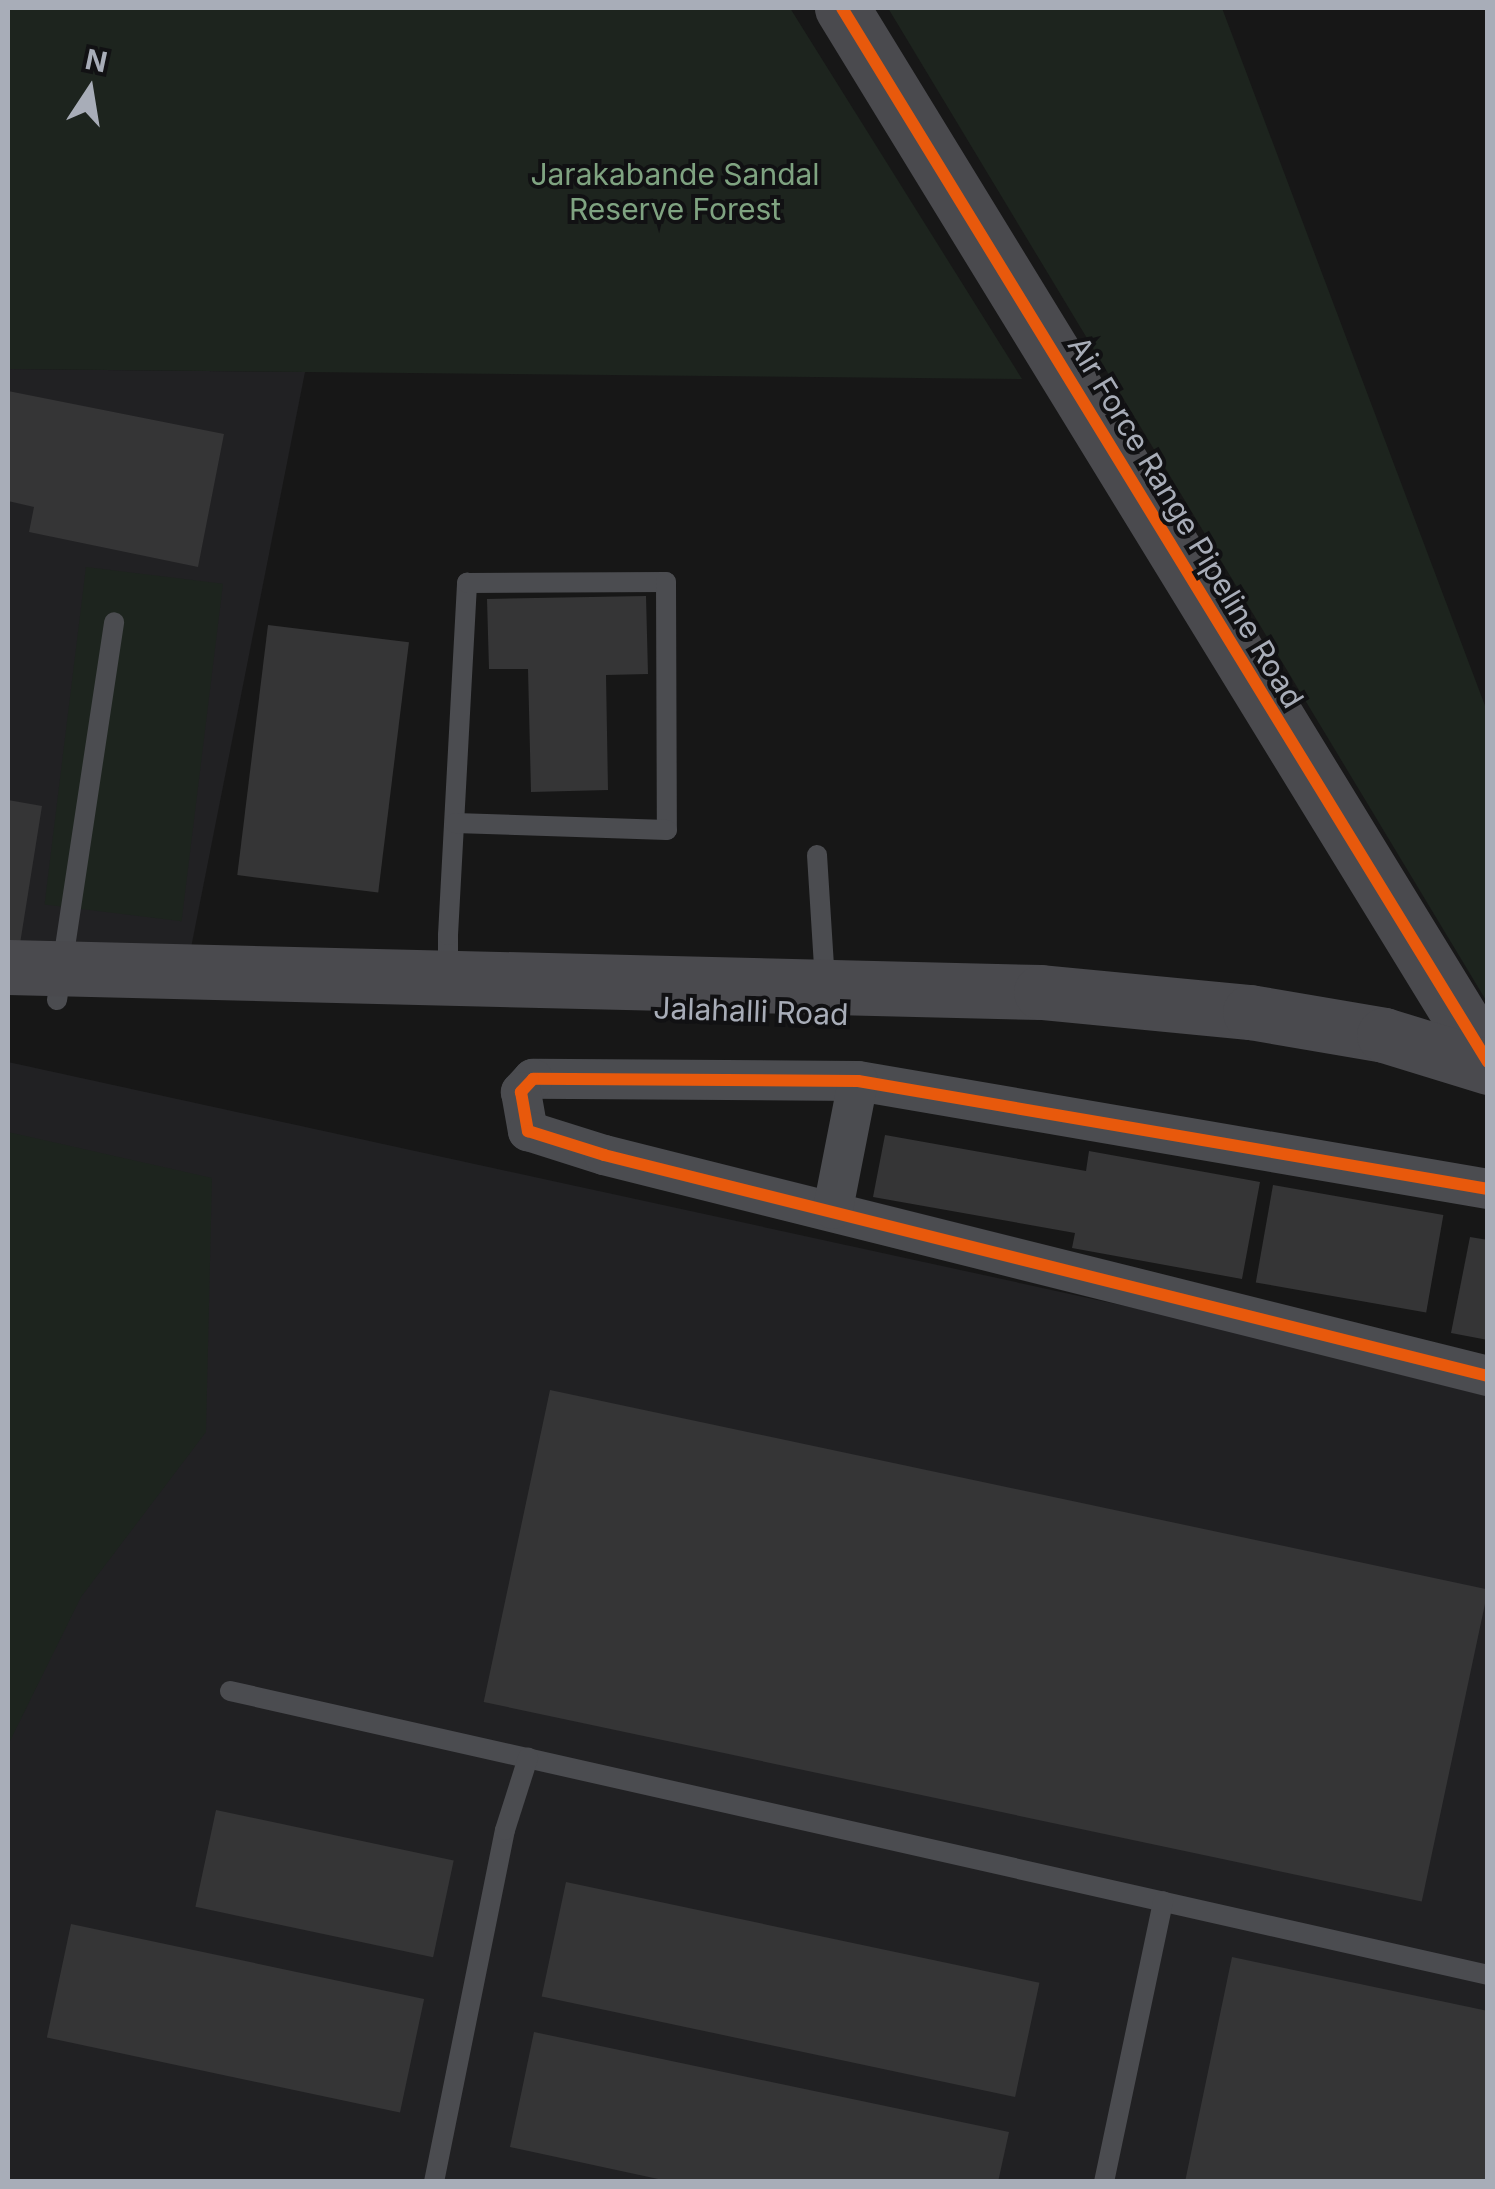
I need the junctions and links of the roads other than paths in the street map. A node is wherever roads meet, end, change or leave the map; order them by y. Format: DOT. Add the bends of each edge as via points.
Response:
graph roads {
  1 [pos="842,8"];
  2 [pos="114,622"];
  3 [pos="455,823"];
  4 [pos="817,855"];
  5 [pos="8,967"];
  6 [pos="826,984"];
  7 [pos="448,988"];
  8 [pos="42,990"];
  9 [pos="1488,1065"];
  10 [pos="858,1082"];
  11 [pos="1488,1096"];
  12 [pos="1488,1189"];
  13 [pos="833,1209"];
  14 [pos="1488,1376"];
  15 [pos="230,1690"];
  16 [pos="528,1758"];
  17 [pos="1163,1901"];
  18 [pos="1488,1974"];
  19 [pos="434,2182"];
  20 [pos="1104,2182"];
  1 -- 9 [label="main road, Air Force Range Pipeline Road"];
  2 -- 8 [label="lane"];
  3 -- 3 [label="lane" via="468,583 666,582 668,830"];
  3 -- 7 [label="lane"];
  4 -- 6 [label="lane"];
  5 -- 8 [label="main road, Jalahalli Road"];
  6 -- 7 [label="main road"];
  6 -- 9 [label="main road" via="1250,1012 1384,1035"];
  7 -- 8 [label="main road, Jalahalli Road"];
  7 -- 11 [label="main road, Jalahalli Road" via="1210,1040"];
  10 -- 12 [label="street"];
  10 -- 13 [label="street"];
  10 -- 13 [label="street" via="534,1079 520,1092 528,1131"];
  13 -- 14 [label="street"];
  15 -- 16 [label="lane"];
  16 -- 17 [label="lane"];
  16 -- 19 [label="lane" via="505,1830"];
  17 -- 18 [label="lane"];
  17 -- 20 [label="lane"];
}
